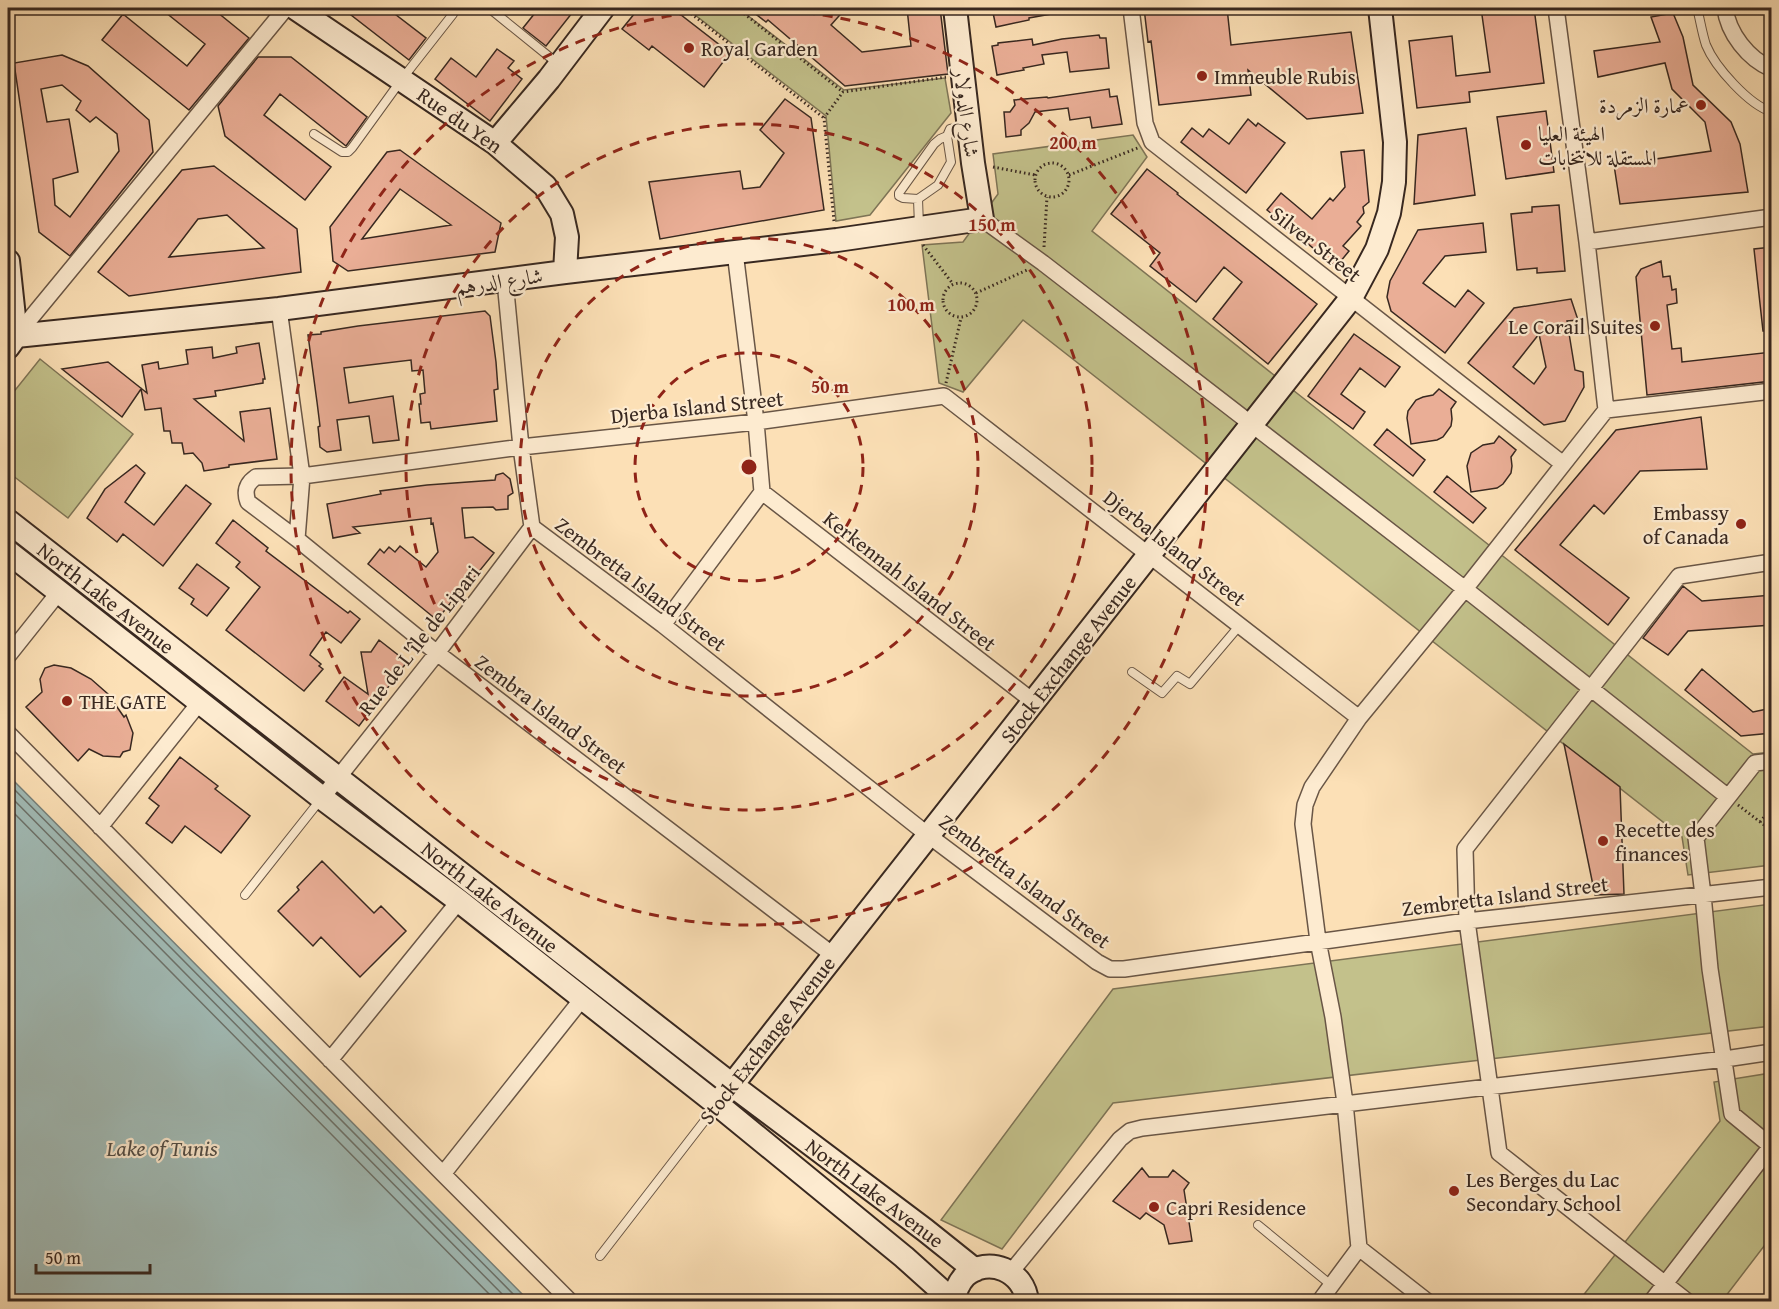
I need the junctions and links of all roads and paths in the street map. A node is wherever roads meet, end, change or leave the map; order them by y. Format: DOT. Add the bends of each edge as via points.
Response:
graph roads {
  1 [pos="286,8"];
  2 [pos="295,8"];
  3 [pos="453,8"];
  4 [pos="489,8"];
  5 [pos="603,8"];
  6 [pos="684,8"];
  7 [pos="737,8"];
  8 [pos="955,8"];
  9 [pos="1131,8"];
  10 [pos="1380,8"];
  11 [pos="1556,8"];
  12 [pos="1599,8"];
  13 [pos="1626,8"];
  14 [pos="1697,8"];
  15 [pos="1725,8"];
  16 [pos="558,64"];
  17 [pos="1772,69"];
  18 [pos="962,75"];
  19 [pos="402,80"];
  20 [pos="843,92"];
  21 [pos="1772,112"];
  22 [pos="824,118"];
  23 [pos="969,126"];
  24 [pos="314,134"];
  25 [pos="947,136"];
  26 [pos="1152,142"];
  27 [pos="495,143"];
  28 [pos="973,163"];
  29 [pos="1035,175"];
  30 [pos="1069,175"];
  31 [pos="918,199"];
  32 [pos="1772,218"];
  33 [pos="982,219"];
  34 [pos="915,229"];
  35 [pos="837,240"];
  36 [pos="1587,242"];
  37 [pos="735,252"];
  38 [pos="8,261"];
  39 [pos="565,272"];
  40 [pos="505,281"];
  41 [pos="953,284"];
  42 [pos="1351,298"];
  43 [pos="279,309"];
  44 [pos="961,318"];
  45 [pos="12,342"];
  46 [pos="1772,391"];
  47 [pos="944,396"];
  48 [pos="1606,410"];
  49 [pos="756,422"];
  50 [pos="1251,424"];
  51 [pos="521,447"];
  52 [pos="1563,464"];
  53 [pos="302,476"];
  54 [pos="762,492"];
  55 [pos="248,502"];
  56 [pos="8,521"];
  57 [pos="532,527"];
  58 [pos="297,539"];
  59 [pos="8,552"];
  60 [pos="1150,555"];
  61 [pos="1772,562"];
  62 [pos="1465,589"];
  63 [pos="59,592"];
  64 [pos="663,625"];
  65 [pos="1240,625"];
  66 [pos="437,653"];
  67 [pos="8,656"];
  68 [pos="1132,672"];
  69 [pos="1591,689"];
  70 [pos="200,702"];
  71 [pos="1034,702"];
  72 [pos="1359,718"];
  73 [pos="8,733"];
  74 [pos="1772,760"];
  75 [pos="338,778"];
  76 [pos="1728,797"];
  77 [pos="322,798"];
  78 [pos="1772,807"];
  79 [pos="1760,822"];
  80 [pos="100,827"];
  81 [pos="1772,831"];
  82 [pos="928,835"];
  83 [pos="1772,887"];
  84 [pos="1703,895"];
  85 [pos="245,896"];
  86 [pos="459,901"];
  87 [pos="1467,921"];
  88 [pos="1318,941"];
  89 [pos="833,955"];
  90 [pos="582,999"];
  91 [pos="1772,1052"];
  92 [pos="1725,1059"];
  93 [pos="330,1060"];
  94 [pos="732,1085"];
  95 [pos="1491,1086"];
  96 [pos="1345,1103"];
  97 [pos="717,1104"];
  98 [pos="1771,1147"];
  99 [pos="443,1174"];
  100 [pos="1258,1225"];
  101 [pos="1359,1248"];
  102 [pos="600,1256"];
  103 [pos="975,1270"];
  104 [pos="1011,1272"];
  105 [pos="1665,1284"];
  106 [pos="1331,1285"];
  107 [pos="953,1301"];
  108 [pos="571,1302"];
  109 [pos="1027,1302"];
  110 [pos="1318,1302"];
  111 [pos="1428,1302"];
  112 [pos="1651,1302"];
  113 [pos="1688,1302"];
  1 -- 45 [label="street"];
  2 -- 19 [label="street, Rue du Yen"];
  3 -- 19 [label="lane" via="453,14"];
  4 -- 16 [label="lane"];
  5 -- 16 [label="street"];
  6 -- 22 [label="path"];
  7 -- 20 [label="path"];
  8 -- 18 [label="street, شارع الدولار"];
  9 -- 26 [label="street" via="1145,123"];
  10 -- 42 [label="street, Stock Exchange Avenue" via="1395,142 1394,182 1377,249"];
  11 -- 36 [label="street"];
  12 -- 13 [label="lane"];
  14 -- 21 [label="lane" via="1707,45 1729,81 1763,110"];
  15 -- 17 [label="street" via="1733,33 1746,52"];
  16 -- 27 [label="street"];
  18 -- 20 [label="path"];
  18 -- 23 [label="street, شارع الدولار"];
  19 -- 24 [label="lane" via="348,152"];
  19 -- 27 [label="street, Rue du Yen"];
  20 -- 22 [label="path"];
  22 -- 35 [label="path"];
  23 -- 25 [label="lane" via="950,129"];
  23 -- 28 [label="street, شارع الدولار"];
  25 -- 31 [label="lane" via="951,162 938,185"];
  25 -- 31 [label="lane" via="934,144 899,193 903,198"];
  26 -- 30 [label="path"];
  26 -- 42 [label="street, Silver Street"];
  27 -- 39 [label="street, Rue du Yen" via="545,186 562,214 567,237"];
  28 -- 29 [label="path"];
  28 -- 33 [label="street, شارع الدولار"];
  29 -- 30 [label="path" via="1050,163 1063,166"];
  29 -- 30 [label="path" via="1041,194 1054,198 1066,191"];
  31 -- 34 [label="lane"];
  32 -- 36 [label="street"];
  33 -- 34 [label="street, شارع الدرهم"];
  33 -- 50 [label="street"];
  34 -- 35 [label="street, شارع الدرهم"];
  34 -- 41 [label="path"];
  35 -- 37 [label="street, شارع الدرهم"];
  36 -- 48 [label="street"];
  37 -- 39 [label="street, شارع الدرهم"];
  37 -- 49 [label="street"];
  38 -- 45 [label="street"];
  39 -- 40 [label="street, شارع الدرهم"];
  40 -- 43 [label="street, شارع الدرهم"];
  40 -- 51 [label="street"];
  41 -- 44 [label="path" via="944,294 944,307"];
  41 -- 44 [label="path" via="966,283 978,299 973,312"];
  42 -- 50 [label="street, Stock Exchange Avenue"];
  42 -- 52 [label="street, Silver Street"];
  43 -- 45 [label="street, شارع الدرهم"];
  43 -- 53 [label="street"];
  44 -- 47 [label="path"];
  46 -- 48 [label="street"];
  47 -- 49 [label="street, Djerba Island Street"];
  47 -- 60 [label="street, Djerba Island Street"];
  48 -- 52 [label="street"];
  49 -- 51 [label="street, Djerba Island Street"];
  49 -- 54 [label="street"];
  50 -- 60 [label="street, Stock Exchange Avenue"];
  50 -- 62 [label="street"];
  51 -- 53 [label="street, Djerba Island Street"];
  51 -- 57 [label="street"];
  52 -- 62 [label="street"];
  53 -- 55 [label="street, Djerba Island Street" via="256,477 246,488"];
  53 -- 58 [label="street"];
  54 -- 64 [label="street"];
  54 -- 71 [label="street, Kerkennah Island Street"];
  55 -- 58 [label="street, Zembra Island Street"];
  56 -- 75 [label="street, North Lake Avenue"];
  57 -- 64 [label="street, Zembretta Island Street"];
  57 -- 66 [label="street, Rue de L'île de Lipari"];
  58 -- 66 [label="street, Zembra Island Street"];
  59 -- 63 [label="street, North Lake Avenue"];
  60 -- 65 [label="street, Djerba Island Street"];
  60 -- 71 [label="street, Stock Exchange Avenue"];
  61 -- 69 [label="street" via="1679,576"];
  62 -- 69 [label="street"];
  62 -- 72 [label="street"];
  63 -- 67 [label="street"];
  63 -- 70 [label="street, North Lake Avenue"];
  64 -- 82 [label="street, Zembretta Island Street"];
  65 -- 68 [label="lane" via="1190,684 1177,676 1162,693"];
  65 -- 72 [label="street, Djerba Island Street"];
  66 -- 75 [label="street, Rue de L'île de Lipari"];
  66 -- 89 [label="street, Zembra Island Street"];
  69 -- 76 [label="street"];
  69 -- 87 [label="street" via="1465,849"];
  70 -- 77 [label="street, North Lake Avenue"];
  70 -- 80 [label="street"];
  71 -- 82 [label="street, Stock Exchange Avenue"];
  72 -- 88 [label="street" via="1312,787 1305,805"];
  73 -- 80 [label="street"];
  74 -- 76 [label="street" via="1755,763"];
  75 -- 77 [label="street, Rue de L'île de Lipari"];
  75 -- 94 [label="street, North Lake Avenue"];
  76 -- 79 [label="path"];
  76 -- 84 [label="street" via="1696,837"];
  77 -- 85 [label="lane"];
  77 -- 86 [label="street, North Lake Avenue"];
  78 -- 79 [label="path"];
  79 -- 81 [label="path"];
  80 -- 93 [label="street"];
  82 -- 88 [label="street, Zembretta Island Street" via="1110,969"];
  82 -- 89 [label="street, Stock Exchange Avenue"];
  83 -- 84 [label="street, Zembretta Island Street"];
  84 -- 87 [label="street, Zembretta Island Street"];
  84 -- 92 [label="street"];
  86 -- 90 [label="street, North Lake Avenue"];
  86 -- 93 [label="street"];
  87 -- 88 [label="street, Zembretta Island Street"];
  87 -- 95 [label="street"];
  88 -- 96 [label="street"];
  89 -- 94 [label="street, Stock Exchange Avenue"];
  90 -- 97 [label="street, North Lake Avenue"];
  90 -- 99 [label="street"];
  91 -- 92 [label="street"];
  92 -- 95 [label="street"];
  92 -- 98 [label="street" via="1732,1114"];
  93 -- 99 [label="street"];
  94 -- 97 [label="street, Stock Exchange Avenue"];
  94 -- 103 [label="street, North Lake Avenue"];
  95 -- 96 [label="street"];
  95 -- 105 [label="street" via="1499,1153"];
  96 -- 101 [label="street"];
  96 -- 104 [label="street" via="1130,1131"];
  97 -- 102 [label="lane, Stock Exchange Avenue"];
  97 -- 107 [label="street, North Lake Avenue"];
  98 -- 105 [label="street"];
  99 -- 108 [label="street"];
  100 -- 106 [label="lane"];
  101 -- 106 [label="street"];
  101 -- 111 [label="street"];
  103 -- 104 [label="street" via="989,1266"];
  103 -- 107 [label="street" via="964,1277"];
  104 -- 109 [label="street" via="1024,1287"];
  105 -- 112 [label="street"];
  105 -- 113 [label="street"];
  106 -- 110 [label="street"];
}
